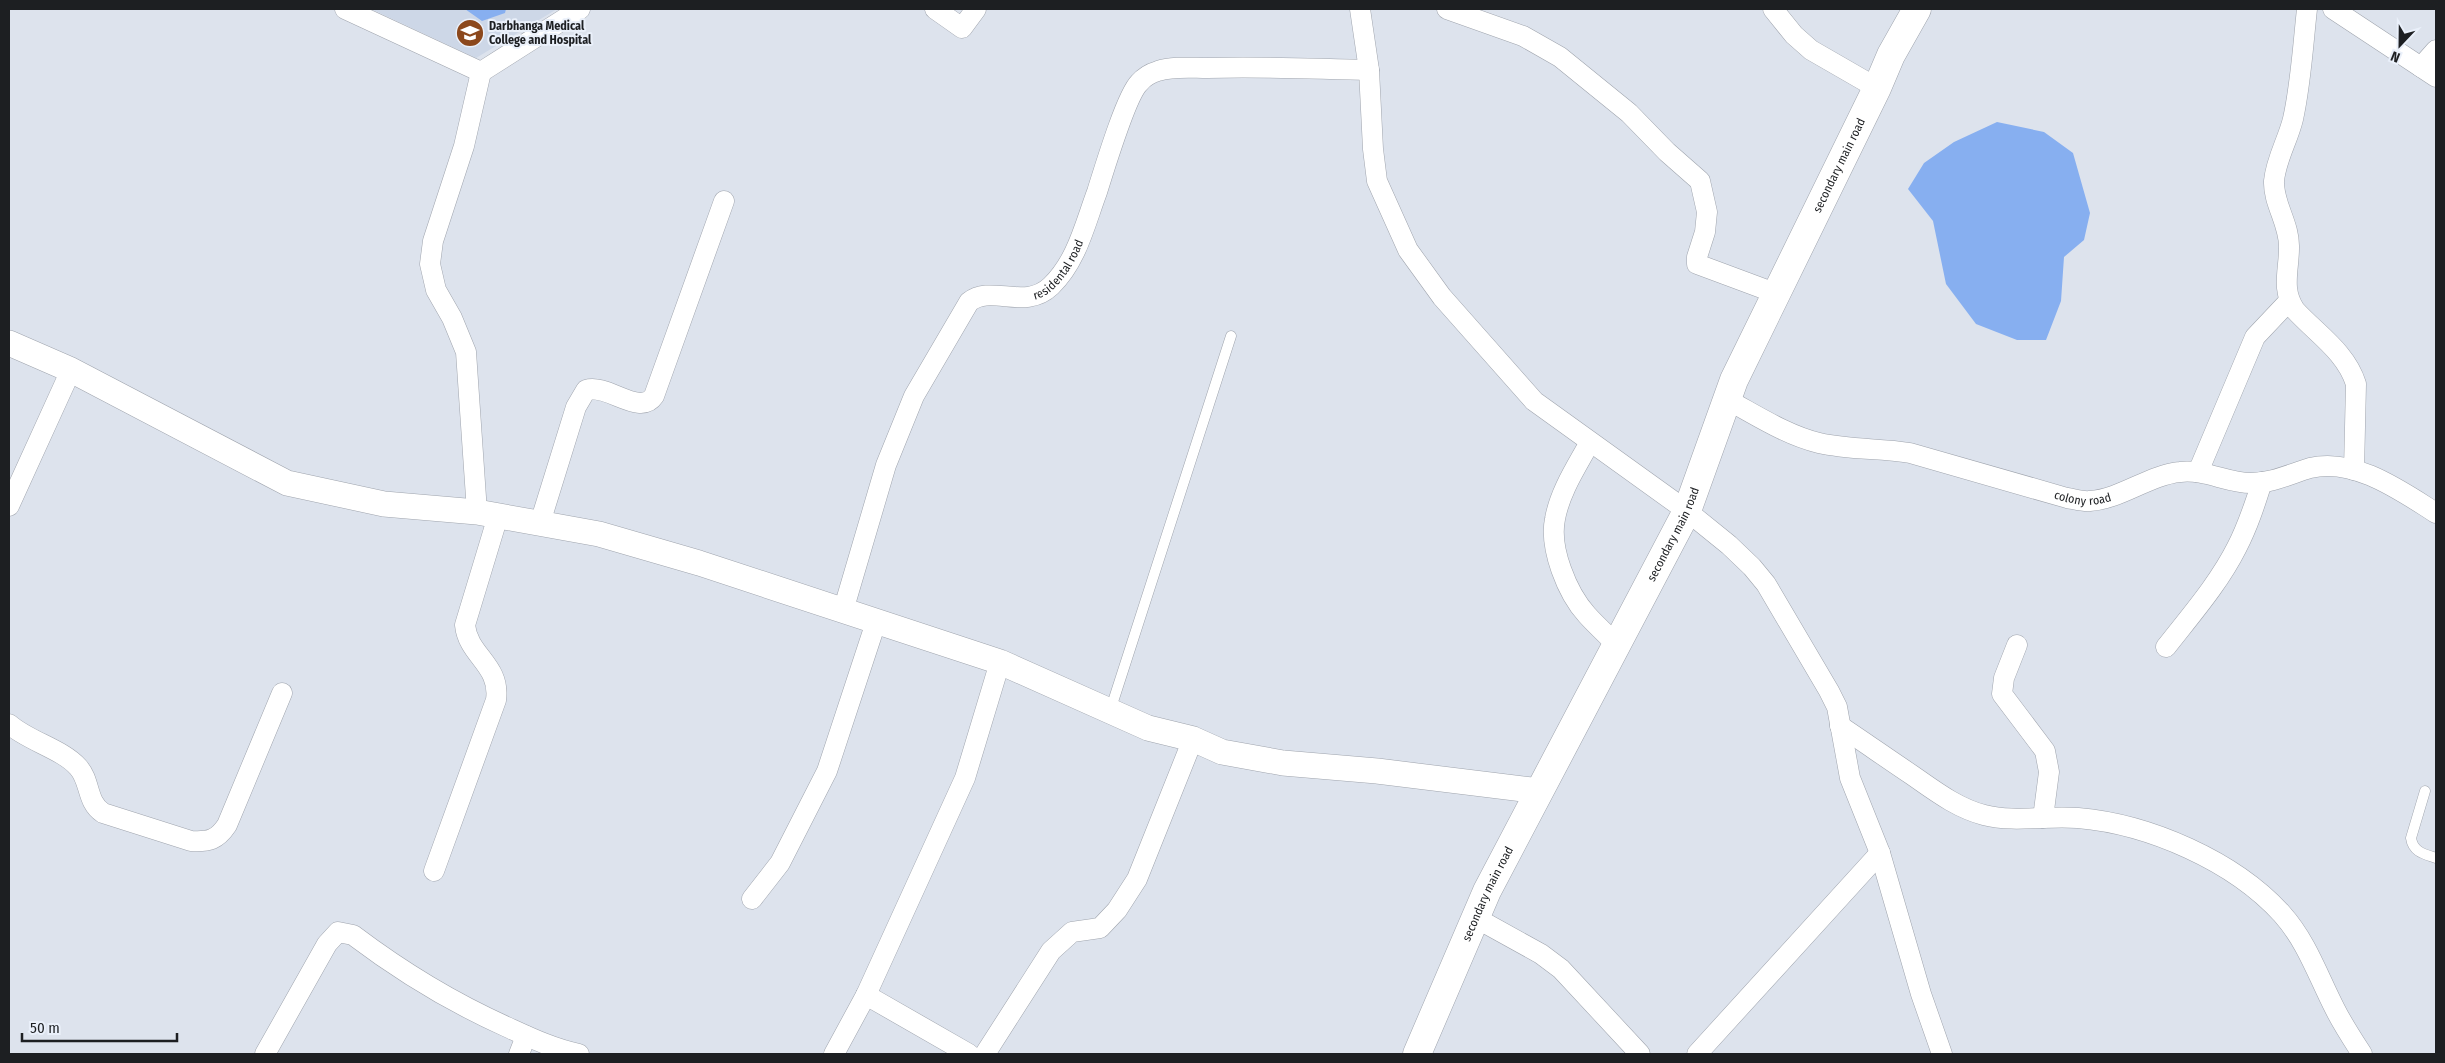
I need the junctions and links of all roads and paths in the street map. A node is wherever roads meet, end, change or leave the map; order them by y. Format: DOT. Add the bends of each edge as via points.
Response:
graph roads {
  1 [pos="345,9"];
  2 [pos="580,9"];
  3 [pos="935,9"];
  4 [pos="976,9"];
  5 [pos="1360,9"];
  6 [pos="1448,9"];
  7 [pos="1774,9"];
  8 [pos="1917,9"];
  9 [pos="2307,9"];
  10 [pos="2333,9"];
  11 [pos="2436,50"];
  12 [pos="1369,70"];
  13 [pos="481,72"];
  14 [pos="2429,72"];
  15 [pos="1878,88"];
  16 [pos="724,200"];
  17 [pos="1775,293"];
  18 [pos="2289,301"];
  19 [pos="1231,336"];
  20 [pos="9,343"];
  21 [pos="71,370"];
  22 [pos="1726,399"];
  23 [pos="1590,442"];
  24 [pos="2354,470"];
  25 [pos="2198,472"];
  26 [pos="2262,482"];
  27 [pos="9,506"];
  28 [pos="1687,511"];
  29 [pos="2436,512"];
  30 [pos="488,514"];
  31 [pos="540,523"];
  32 [pos="843,611"];
  33 [pos="876,622"];
  34 [pos="1617,645"];
  35 [pos="2017,645"];
  36 [pos="2166,647"];
  37 [pos="1000,662"];
  38 [pos="282,693"];
  39 [pos="1110,711"];
  40 [pos="9,724"];
  41 [pos="1840,726"];
  42 [pos="1194,739"];
  43 [pos="2425,790"];
  44 [pos="1540,792"];
  45 [pos="2043,818"];
  46 [pos="1880,853"];
  47 [pos="2436,858"];
  48 [pos="434,871"];
  49 [pos="752,899"];
  50 [pos="1476,918"];
  51 [pos="866,995"];
  52 [pos="523,1045"];
  53 [pos="265,1054"];
  54 [pos="579,1054"];
  55 [pos="834,1054"];
  56 [pos="969,1054"];
  57 [pos="985,1054"];
  58 [pos="1417,1054"];
  59 [pos="1640,1054"];
  60 [pos="1697,1054"];
  61 [pos="1942,1054"];
  62 [pos="2362,1054"];
  1 -- 13 [label="street"];
  2 -- 13 [label="street"];
  3 -- 4 [label="street" via="962,28"];
  5 -- 12 [label="street"];
  6 -- 17 [label="street" via="1523,36 1587,77 1622,107 1700,181 1707,212 1697,264"];
  7 -- 15 [label="street" via="1794,35 1811,50"];
  8 -- 15 [label="main road, secondary main road" via="1891,55"];
  9 -- 18 [label="street" via="2293,120 2280,153 2274,183 2289,246 2286,290"];
  10 -- 14 [label="street"];
  11 -- 14 [label="street"];
  12 -- 23 [label="street" via="1377,181 1408,250 1442,297 1534,401"];
  12 -- 32 [label="street, residental road" via="1230,67 1159,70 1137,84 1082,234 1063,271 1051,286 1034,297 984,296 969,302 914,396 886,465"];
  13 -- 30 [label="street" via="464,146 433,242 430,264 436,290 466,352"];
  15 -- 17 [label="main road, secondary main road"];
  16 -- 31 [label="street" via="654,396 643,404 598,389 586,390 576,407"];
  17 -- 22 [label="main road, secondary main road"];
  18 -- 24 [label="street" via="2299,315 2344,358 2352,371 2357,401"];
  18 -- 25 [label="street" via="2255,336"];
  19 -- 39 [label="lane"];
  20 -- 21 [label="street"];
  21 -- 27 [label="street"];
  21 -- 30 [label="street" via="287,483 384,504"];
  22 -- 25 [label="street, colony road" via="1792,434 1819,443 1856,450 1884,449 1910,453 2067,498 2089,501 2166,475"];
  22 -- 28 [label="main road, secondary main road"];
  23 -- 28 [label="street"];
  23 -- 34 [label="street" via="1560,501 1553,535 1556,556 1572,593 1586,614"];
  24 -- 26 [label="street, colony road" via="2332,466 2312,468"];
  24 -- 29 [label="street, colony road"];
  25 -- 26 [label="street, colony road" via="2235,482"];
  26 -- 36 [label="street" via="2236,549 2217,581"];
  28 -- 34 [label="main road, secondary main road"];
  28 -- 41 [label="street" via="1729,545 1766,584 1829,691 1837,707"];
  30 -- 31 [label="street"];
  30 -- 48 [label="street" via="465,625 471,643 497,681 496,700"];
  31 -- 32 [label="street" via="598,534 699,563"];
  32 -- 33 [label="street"];
  33 -- 37 [label="street"];
  33 -- 49 [label="street" via="827,771 780,863"];
  34 -- 44 [label="main road, secondary main road"];
  35 -- 45 [label="street" via="2004,678 2002,694 2045,750 2049,772"];
  37 -- 39 [label="street"];
  37 -- 51 [label="street" via="965,778"];
  38 -- 40 [label="street" via="227,825 221,835 205,842 191,841 103,813 92,802 78,767"];
  39 -- 42 [label="street" via="1148,728"];
  41 -- 45 [label="street" via="1959,807 2008,819"];
  41 -- 46 [label="street" via="1850,778"];
  42 -- 44 [label="street" via="1222,752 1283,763 1377,770"];
  42 -- 57 [label="street" via="1127,896 1100,928 1072,932 1051,952"];
  43 -- 47 [label="lane" via="2411,838 2416,850"];
  44 -- 50 [label="main road, secondary main road"];
  45 -- 62 [label="street" via="2078,818 2170,840 2253,885 2282,914 2302,941 2335,1010"];
  46 -- 60 [label="street"];
  46 -- 61 [label="street"];
  50 -- 58 [label="main road, secondary main road"];
  50 -- 59 [label="street" via="1541,954 1561,969"];
  51 -- 55 [label="street"];
  51 -- 56 [label="street"];
  52 -- 53 [label="street" via="396,967 353,934 338,932 327,944"];
  52 -- 54 [label="street"];
}
